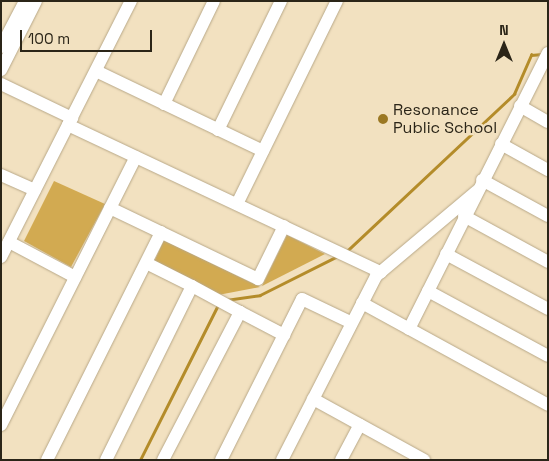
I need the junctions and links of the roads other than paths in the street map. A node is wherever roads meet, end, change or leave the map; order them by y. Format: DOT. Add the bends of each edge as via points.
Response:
graph roads {
  1 [pos="25,1"];
  2 [pos="36,1"];
  3 [pos="131,1"];
  4 [pos="214,1"];
  5 [pos="281,1"];
  6 [pos="337,1"];
  7 [pos="1,47"];
  8 [pos="546,56"];
  9 [pos="1,70"];
  10 [pos="96,71"];
  11 [pos="543,73"];
  12 [pos="1,84"];
  13 [pos="164,104"];
  14 [pos="520,106"];
  15 [pos="70,121"];
  16 [pos="548,122"];
  17 [pos="218,130"];
  18 [pos="501,144"];
  19 [pos="263,151"];
  20 [pos="136,157"];
  21 [pos="548,170"];
  22 [pos="1,175"];
  23 [pos="479,185"];
  24 [pos="35,190"];
  25 [pos="237,204"];
  26 [pos="110,208"];
  27 [pos="464,216"];
  28 [pos="548,216"];
  29 [pos="284,226"];
  30 [pos="161,232"];
  31 [pos="9,242"];
  32 [pos="446,254"];
  33 [pos="1,257"];
  34 [pos="548,262"];
  35 [pos="146,263"];
  36 [pos="381,272"];
  37 [pos="75,277"];
  38 [pos="192,286"];
  39 [pos="428,291"];
  40 [pos="362,303"];
  41 [pos="548,309"];
  42 [pos="240,312"];
  43 [pos="352,323"];
  44 [pos="409,329"];
  45 [pos="284,334"];
  46 [pos="548,356"];
  47 [pos="313,399"];
  48 [pos="548,405"];
  49 [pos="1,425"];
  50 [pos="360,425"];
  51 [pos="47,460"];
  52 [pos="106,460"];
  53 [pos="163,460"];
  54 [pos="222,460"];
  55 [pos="282,460"];
  56 [pos="342,460"];
  57 [pos="424,460"];
  1 -- 7 [label="street"];
  2 -- 9 [label="street"];
  3 -- 10 [label="street"];
  4 -- 13 [label="street"];
  5 -- 17 [label="street"];
  6 -- 19 [label="street"];
  8 -- 11 [label="street"];
  10 -- 13 [label="street"];
  10 -- 15 [label="street"];
  11 -- 14 [label="street"];
  12 -- 15 [label="street"];
  13 -- 17 [label="street"];
  14 -- 16 [label="street"];
  14 -- 18 [label="street"];
  15 -- 20 [label="street"];
  15 -- 24 [label="street"];
  17 -- 19 [label="street"];
  18 -- 21 [label="street"];
  18 -- 23 [label="street"];
  19 -- 25 [label="street"];
  20 -- 25 [label="street"];
  20 -- 26 [label="street"];
  22 -- 24 [label="street"];
  23 -- 27 [label="street"];
  23 -- 28 [label="street"];
  23 -- 36 [label="street"];
  24 -- 31 [label="street"];
  25 -- 29 [label="street"];
  26 -- 30 [label="street"];
  26 -- 37 [label="street"];
  27 -- 32 [label="street"];
  27 -- 34 [label="street"];
  29 -- 30 [label="street" via="258,279"];
  29 -- 36 [label="street"];
  30 -- 35 [label="street"];
  31 -- 33 [label="street"];
  31 -- 37 [label="street"];
  32 -- 39 [label="street"];
  32 -- 41 [label="street"];
  35 -- 38 [label="street"];
  35 -- 51 [label="street"];
  36 -- 40 [label="street"];
  37 -- 49 [label="street"];
  38 -- 42 [label="street"];
  38 -- 52 [label="street"];
  39 -- 44 [label="street"];
  39 -- 46 [label="street"];
  40 -- 43 [label="street"];
  40 -- 44 [label="street"];
  42 -- 45 [label="street"];
  42 -- 53 [label="street"];
  43 -- 45 [label="street" via="302,298"];
  43 -- 47 [label="street"];
  44 -- 48 [label="street"];
  45 -- 54 [label="street"];
  47 -- 50 [label="street"];
  47 -- 55 [label="street"];
  50 -- 56 [label="street"];
  50 -- 57 [label="street"];
}
